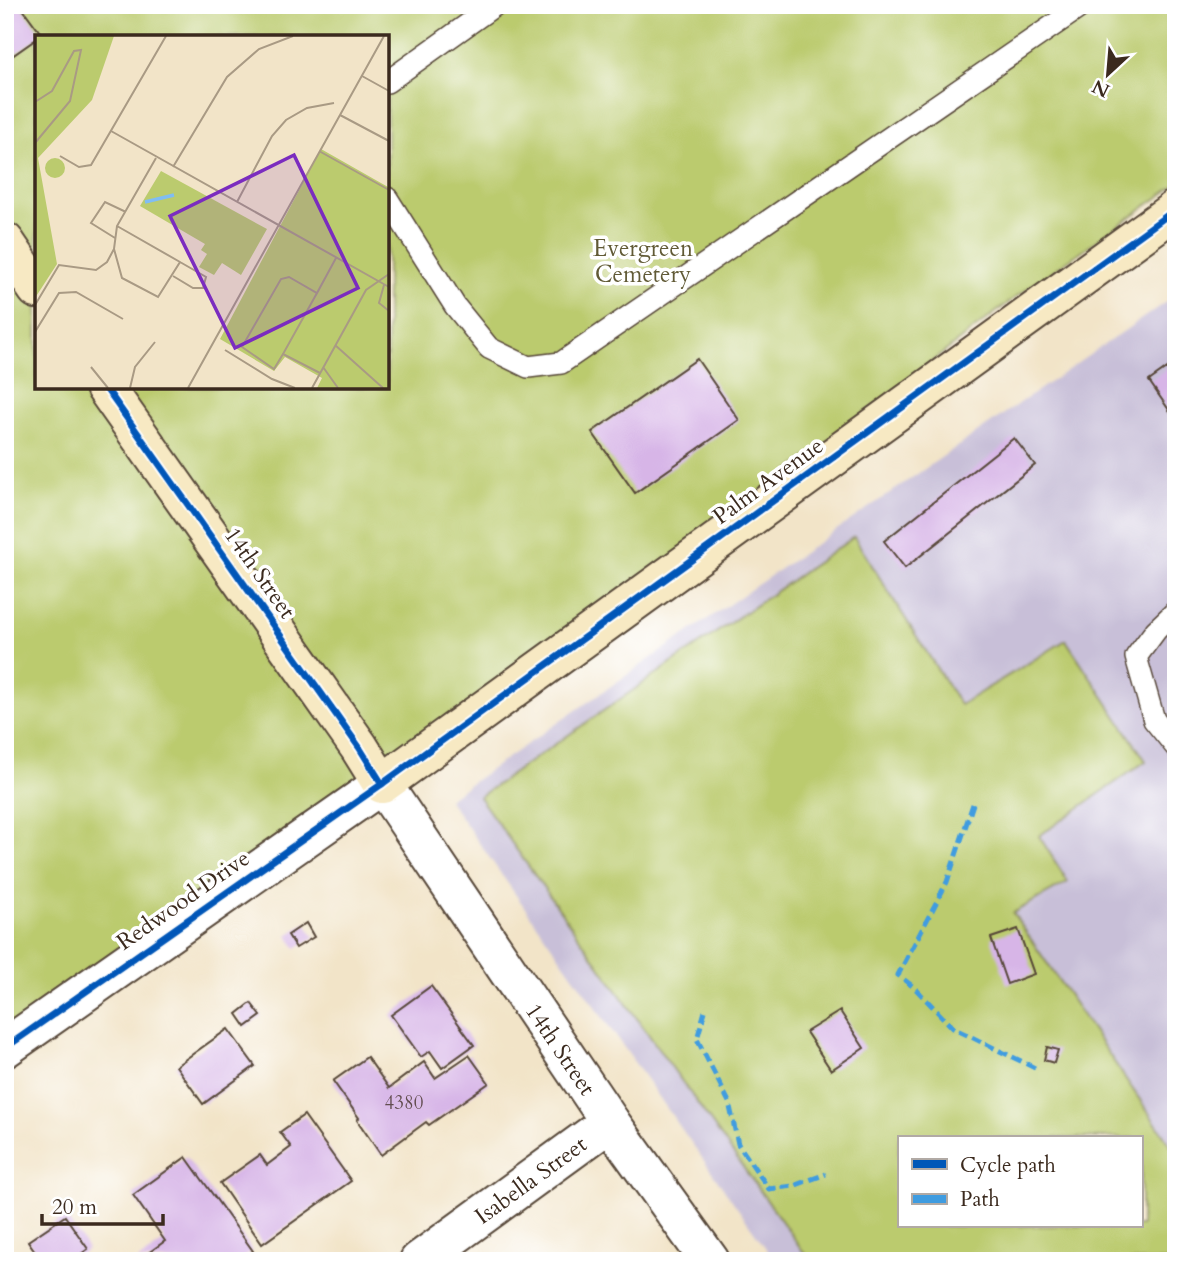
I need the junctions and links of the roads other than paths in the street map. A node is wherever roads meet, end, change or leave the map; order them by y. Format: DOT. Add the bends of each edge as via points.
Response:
graph roads {
  1 [pos="495,5"];
  2 [pos="1083,5"];
  3 [pos="388,81"];
  4 [pos="388,200"];
  5 [pos="1176,209"];
  6 [pos="5,242"];
  7 [pos="35,286"];
  8 [pos="106,388"];
  9 [pos="1176,611"];
  10 [pos="1176,747"];
  11 [pos="382,784"];
  12 [pos="5,1048"];
  13 [pos="610,1122"];
  14 [pos="419,1261"];
  15 [pos="710,1261"];
  1 -- 3 [label="lane"];
  2 -- 4 [label="lane" via="561,363 528,367 489,348 455,306"];
  5 -- 11 [label="street, Palm Avenue"];
  6 -- 7 [label="street"];
  8 -- 11 [label="street, 14th Street"];
  9 -- 10 [label="lane" via="1136,657 1154,720"];
  11 -- 12 [label="street, Redwood Drive"];
  11 -- 13 [label="street, 14th Street"];
  13 -- 14 [label="street, Isabella Street"];
  13 -- 15 [label="street, 14th Street"];
}
